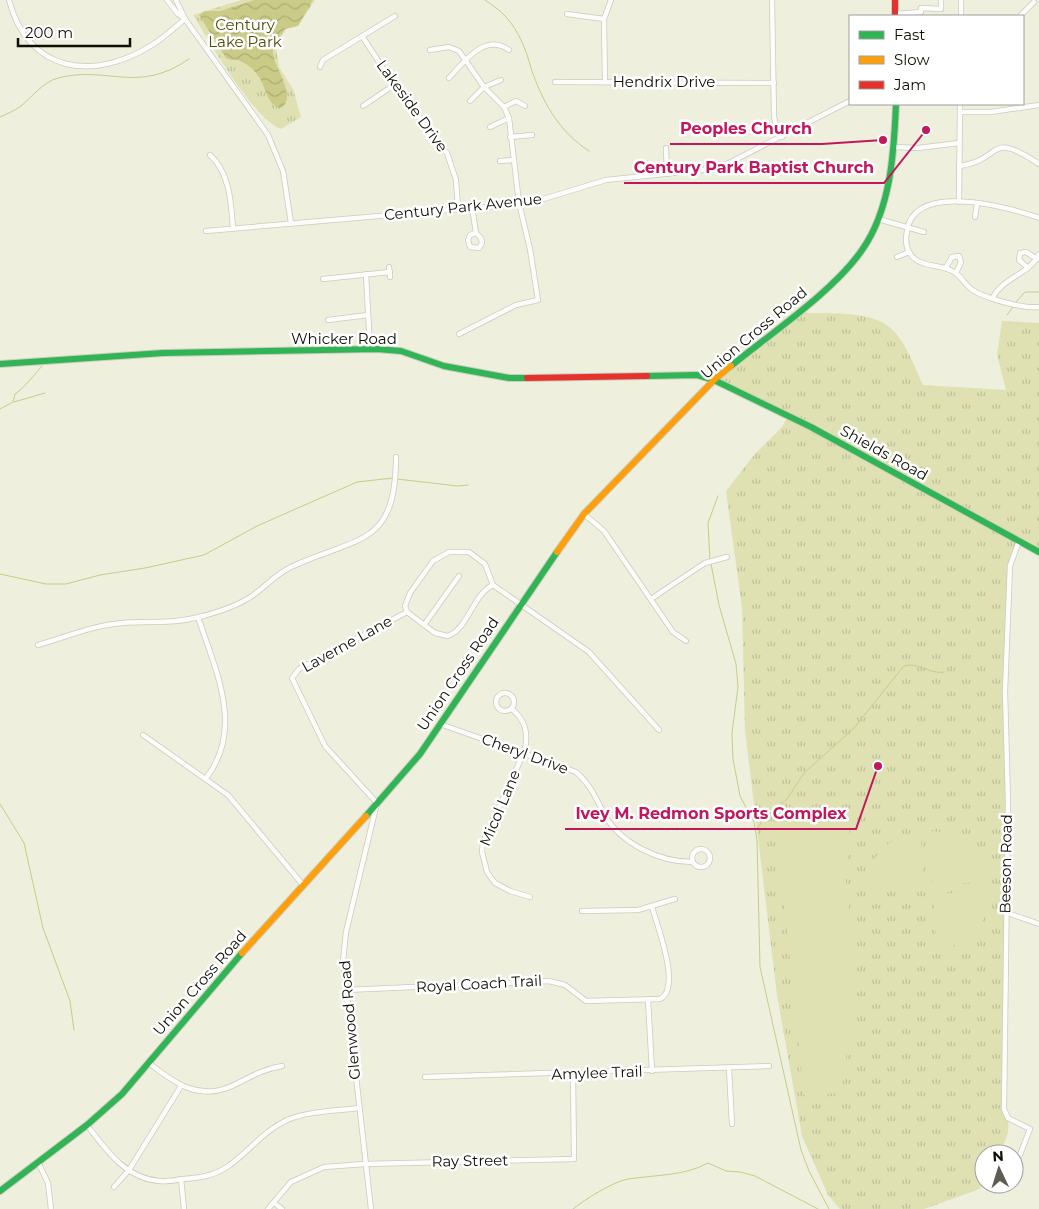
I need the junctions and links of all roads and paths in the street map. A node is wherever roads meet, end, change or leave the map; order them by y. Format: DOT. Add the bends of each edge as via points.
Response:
graph roads {
  1 [pos="10,0"];
  2 [pos="167,0"];
  3 [pos="176,0"];
  4 [pos="611,0"];
  5 [pos="772,0"];
  6 [pos="895,0"];
  7 [pos="941,0"];
  8 [pos="961,0"];
  9 [pos="1034,1"];
  10 [pos="567,14"];
  11 [pos="895,15"];
  12 [pos="961,15"];
  13 [pos="1021,15"];
  14 [pos="395,16"];
  15 [pos="185,19"];
  16 [pos="604,19"];
  17 [pos="362,36"];
  18 [pos="430,50"];
  19 [pos="509,50"];
  20 [pos="466,59"];
  21 [pos="320,67"];
  22 [pos="450,78"];
  23 [pos="501,80"];
  24 [pos="555,82"];
  25 [pos="605,82"];
  26 [pos="774,83"];
  27 [pos="394,84"];
  28 [pos="484,87"];
  29 [pos="470,101"];
  30 [pos="849,102"];
  31 [pos="896,105"];
  32 [pos="960,105"];
  33 [pos="1039,105"];
  34 [pos="363,106"];
  35 [pos="525,106"];
  36 [pos="1015,106"];
  37 [pos="504,107"];
  38 [pos="960,112"];
  39 [pos="509,118"];
  40 [pos="490,127"];
  41 [pos="532,135"];
  42 [pos="782,136"];
  43 [pos="510,137"];
  44 [pos="959,143"];
  45 [pos="894,147"];
  46 [pos="666,148"];
  47 [pos="210,155"];
  48 [pos="514,160"];
  49 [pos="500,162"];
  50 [pos="1039,164"];
  51 [pos="959,166"];
  52 [pos="667,174"];
  53 [pos="959,202"];
  54 [pos="519,203"];
  55 [pos="977,204"];
  56 [pos="472,207"];
  57 [pos="458,208"];
  58 [pos="975,216"];
  59 [pos="1039,218"];
  60 [pos="878,219"];
  61 [pos="291,223"];
  62 [pos="234,228"];
  63 [pos="907,228"];
  64 [pos="206,231"];
  65 [pos="924,232"];
  66 [pos="476,233"];
  67 [pos="909,252"];
  68 [pos="1038,256"];
  69 [pos="897,257"];
  70 [pos="946,267"];
  71 [pos="1028,268"];
  72 [pos="390,272"];
  73 [pos="956,273"];
  74 [pos="366,274"];
  75 [pos="323,278"];
  76 [pos="994,297"];
  77 [pos="1039,307"];
  78 [pos="368,315"];
  79 [pos="328,320"];
  80 [pos="459,334"];
  81 [pos="370,350"];
  82 [pos="0,364"];
  83 [pos="714,380"];
  84 [pos="396,457"];
  85 [pos="584,514"];
  86 [pos="1019,541"];
  87 [pos="1039,552"];
  88 [pos="728,557"];
  89 [pos="459,576"];
  90 [pos="493,585"];
  91 [pos="651,599"];
  92 [pos="520,603"];
  93 [pos="406,612"];
  94 [pos="198,617"];
  95 [pos="424,625"];
  96 [pos="686,641"];
  97 [pos="38,645"];
  98 [pos="512,709"];
  99 [pos="440,724"];
  100 [pos="659,730"];
  101 [pos="143,735"];
  102 [pos="523,753"];
  103 [pos="206,778"];
  104 [pos="377,803"];
  105 [pos="693,862"];
  106 [pos="303,885"];
  107 [pos="530,897"];
  108 [pos="675,899"];
  109 [pos="652,907"];
  110 [pos="582,910"];
  111 [pos="1005,912"];
  112 [pos="1039,924"];
  113 [pos="345,990"];
  114 [pos="648,1000"];
  115 [pos="149,1063"];
  116 [pos="282,1066"];
  117 [pos="769,1066"];
  118 [pos="729,1069"];
  119 [pos="652,1071"];
  120 [pos="573,1074"];
  121 [pos="425,1077"];
  122 [pos="181,1086"];
  123 [pos="358,1108"];
  124 [pos="732,1124"];
  125 [pos="87,1125"];
  126 [pos="1024,1144"];
  127 [pos="38,1162"];
  128 [pos="365,1164"];
  129 [pos="129,1170"];
  130 [pos="182,1179"];
  131 [pos="114,1187"];
  132 [pos="0,1191"];
  133 [pos="274,1203"];
  134 [pos="51,1209"];
  135 [pos="184,1209"];
  136 [pos="268,1209"];
  137 [pos="282,1209"];
  138 [pos="371,1209"];
  1 -- 15 [label="street" via="18,26 33,47 50,58 73,65 113,62 144,50"];
  2 -- 15 [label="street"];
  3 -- 15 [label="street"];
  4 -- 16 [label="street"];
  5 -- 26 [label="street"];
  6 -- 11 [label="main road"];
  7 -- 11 [label="street" via="941,9 923,7 921,12"];
  8 -- 12 [label="street"];
  9 -- 13 [label="street"];
  10 -- 16 [label="street"];
  14 -- 17 [label="street"];
  15 -- 61 [label="street" via="273,144 286,181"];
  16 -- 25 [label="street"];
  17 -- 21 [label="street" via="323,60"];
  17 -- 27 [label="street, Lakeside Drive"];
  18 -- 20 [label="street" via="452,48"];
  19 -- 20 [label="street" via="500,45 488,46 479,48"];
  20 -- 22 [label="street"];
  20 -- 28 [label="street"];
  23 -- 28 [label="street"];
  24 -- 25 [label="street, Hendrix Drive"];
  25 -- 26 [label="street, Hendrix Drive"];
  26 -- 42 [label="street" via="774,123"];
  27 -- 34 [label="street"];
  27 -- 57 [label="street, Lakeside Drive" via="447,153 456,180"];
  28 -- 29 [label="street"];
  28 -- 37 [label="street"];
  30 -- 42 [label="street, Century Park Avenue"];
  31 -- 45 [label="main road, Union Cross Road"];
  32 -- 38 [label="street"];
  33 -- 36 [label="street"];
  35 -- 37 [label="street" via="516,101"];
  36 -- 38 [label="street" via="991,112"];
  37 -- 39 [label="street"];
  38 -- 44 [label="street"];
  39 -- 40 [label="street"];
  39 -- 43 [label="street"];
  41 -- 43 [label="street"];
  42 -- 52 [label="street, Century Park Avenue" via="729,164"];
  43 -- 48 [label="street"];
  44 -- 45 [label="street"];
  44 -- 51 [label="street"];
  45 -- 60 [label="main road, Union Cross Road"];
  46 -- 52 [label="street"];
  47 -- 62 [label="street" via="217,162 228,186"];
  48 -- 49 [label="street"];
  48 -- 54 [label="street"];
  50 -- 51 [label="street" via="1016,149 1003,147 973,164"];
  51 -- 53 [label="street"];
  52 -- 54 [label="street, Century Park Avenue" via="606,180 539,201"];
  53 -- 55 [label="street"];
  53 -- 63 [label="street" via="937,202 922,207"];
  54 -- 56 [label="street, Century Park Avenue"];
  54 -- 80 [label="street" via="538,300 516,305"];
  55 -- 58 [label="street"];
  55 -- 59 [label="street" via="1014,209"];
  56 -- 57 [label="street, Century Park Avenue"];
  56 -- 66 [label="street"];
  57 -- 61 [label="street, Century Park Avenue"];
  60 -- 63 [label="street"];
  60 -- 83 [label="main road, Union Cross Road" via="862,250 828,287"];
  61 -- 62 [label="street, Century Park Avenue"];
  62 -- 64 [label="street, Century Park Avenue"];
  63 -- 65 [label="street"];
  63 -- 67 [label="street"];
  67 -- 69 [label="street"];
  67 -- 70 [label="street" via="921,263"];
  68 -- 71 [label="street"];
  68 -- 71 [label="street" via="1020,253 1019,260"];
  70 -- 73 [label="street"];
  70 -- 73 [label="street" via="952,257 959,256 961,262"];
  71 -- 76 [label="street" via="1009,279"];
  72 -- 74 [label="street"];
  73 -- 76 [label="street" via="974,291"];
  74 -- 75 [label="street"];
  74 -- 78 [label="street"];
  76 -- 77 [label="street" via="1018,306"];
  78 -- 79 [label="street"];
  78 -- 81 [label="street"];
  81 -- 82 [label="main road, Whicker Road" via="163,353"];
  81 -- 83 [label="main road, Whicker Road" via="402,351 444,366 509,378 690,374"];
  83 -- 85 [label="main road, Union Cross Road"];
  83 -- 86 [label="main road, Shields Road" via="811,427"];
  84 -- 94 [label="street" via="396,483 389,512 373,531 353,543 290,567 240,603"];
  85 -- 91 [label="street" via="604,531"];
  85 -- 92 [label="main road, Union Cross Road"];
  86 -- 87 [label="main road, Shields Road"];
  86 -- 111 [label="street, Beeson Road" via="1010,566 1008,608"];
  88 -- 91 [label="street" via="705,563"];
  89 -- 95 [label="street"];
  90 -- 92 [label="street"];
  90 -- 93 [label="street" via="489,570 479,558 469,552 449,552 433,561 406,601"];
  90 -- 95 [label="street" via="481,595 453,634 440,636"];
  91 -- 96 [label="street" via="674,632"];
  92 -- 99 [label="main road, Union Cross Road"];
  92 -- 100 [label="street" via="589,652"];
  93 -- 95 [label="street"];
  93 -- 104 [label="street, Laverne Lane" via="292,676 325,746"];
  94 -- 97 [label="street" via="108,625"];
  94 -- 103 [label="street" via="226,714 224,742"];
  98 -- 98 [label="street" via="511,695 500,695 496,700 498,708 504,711"];
  98 -- 102 [label="street, Micol Lane" via="520,715 526,729"];
  99 -- 102 [label="street, Cheryl Drive"];
  99 -- 104 [label="main road, Union Cross Road" via="420,754"];
  101 -- 103 [label="street"];
  102 -- 105 [label="street, Cheryl Drive" via="576,772 590,785 615,829 630,843 660,856"];
  102 -- 107 [label="street, Micol Lane" via="483,842 482,852 486,872 495,883 510,892"];
  103 -- 106 [label="street" via="238,806"];
  104 -- 106 [label="main road, Union Cross Road"];
  104 -- 113 [label="street, Glenwood Road" via="346,932"];
  105 -- 105 [label="street" via="705,867 710,860 709,854 698,850"];
  106 -- 115 [label="main road, Union Cross Road"];
  108 -- 109 [label="street"];
  109 -- 110 [label="street"];
  109 -- 114 [label="street" via="665,950 668,980 665,997"];
  111 -- 112 [label="street"];
  111 -- 126 [label="street, Beeson Road" via="1004,1109 1008,1118 1030,1129"];
  113 -- 114 [label="street, Royal Coach Trail" via="549,981 565,985 586,1000"];
  113 -- 123 [label="street, Glenwood Road"];
  114 -- 119 [label="street"];
  115 -- 122 [label="street"];
  115 -- 125 [label="main road, Union Cross Road" via="122,1094"];
  116 -- 122 [label="street" via="258,1071 215,1091"];
  117 -- 118 [label="street, Amylee Trail"];
  118 -- 119 [label="street, Amylee Trail"];
  118 -- 124 [label="street"];
  119 -- 120 [label="street, Amylee Trail"];
  120 -- 121 [label="street, Amylee Trail"];
  120 -- 128 [label="street, Ray Street" via="574,1159"];
  122 -- 129 [label="street"];
  123 -- 128 [label="street, Glenwood Road"];
  123 -- 130 [label="street" via="287,1120 270,1130 226,1168 204,1177"];
  125 -- 127 [label="main road, Union Cross Road"];
  125 -- 129 [label="street" via="112,1157"];
  127 -- 132 [label="main road, Union Cross Road"];
  127 -- 134 [label="street" via="48,1183"];
  128 -- 133 [label="street, Ray Street" via="324,1167 305,1174 287,1185"];
  128 -- 138 [label="street, Glenwood Road"];
  129 -- 130 [label="street" via="150,1180"];
  129 -- 131 [label="street"];
  130 -- 135 [label="street"];
  133 -- 136 [label="street, Ray Street"];
  133 -- 137 [label="street"];
}
